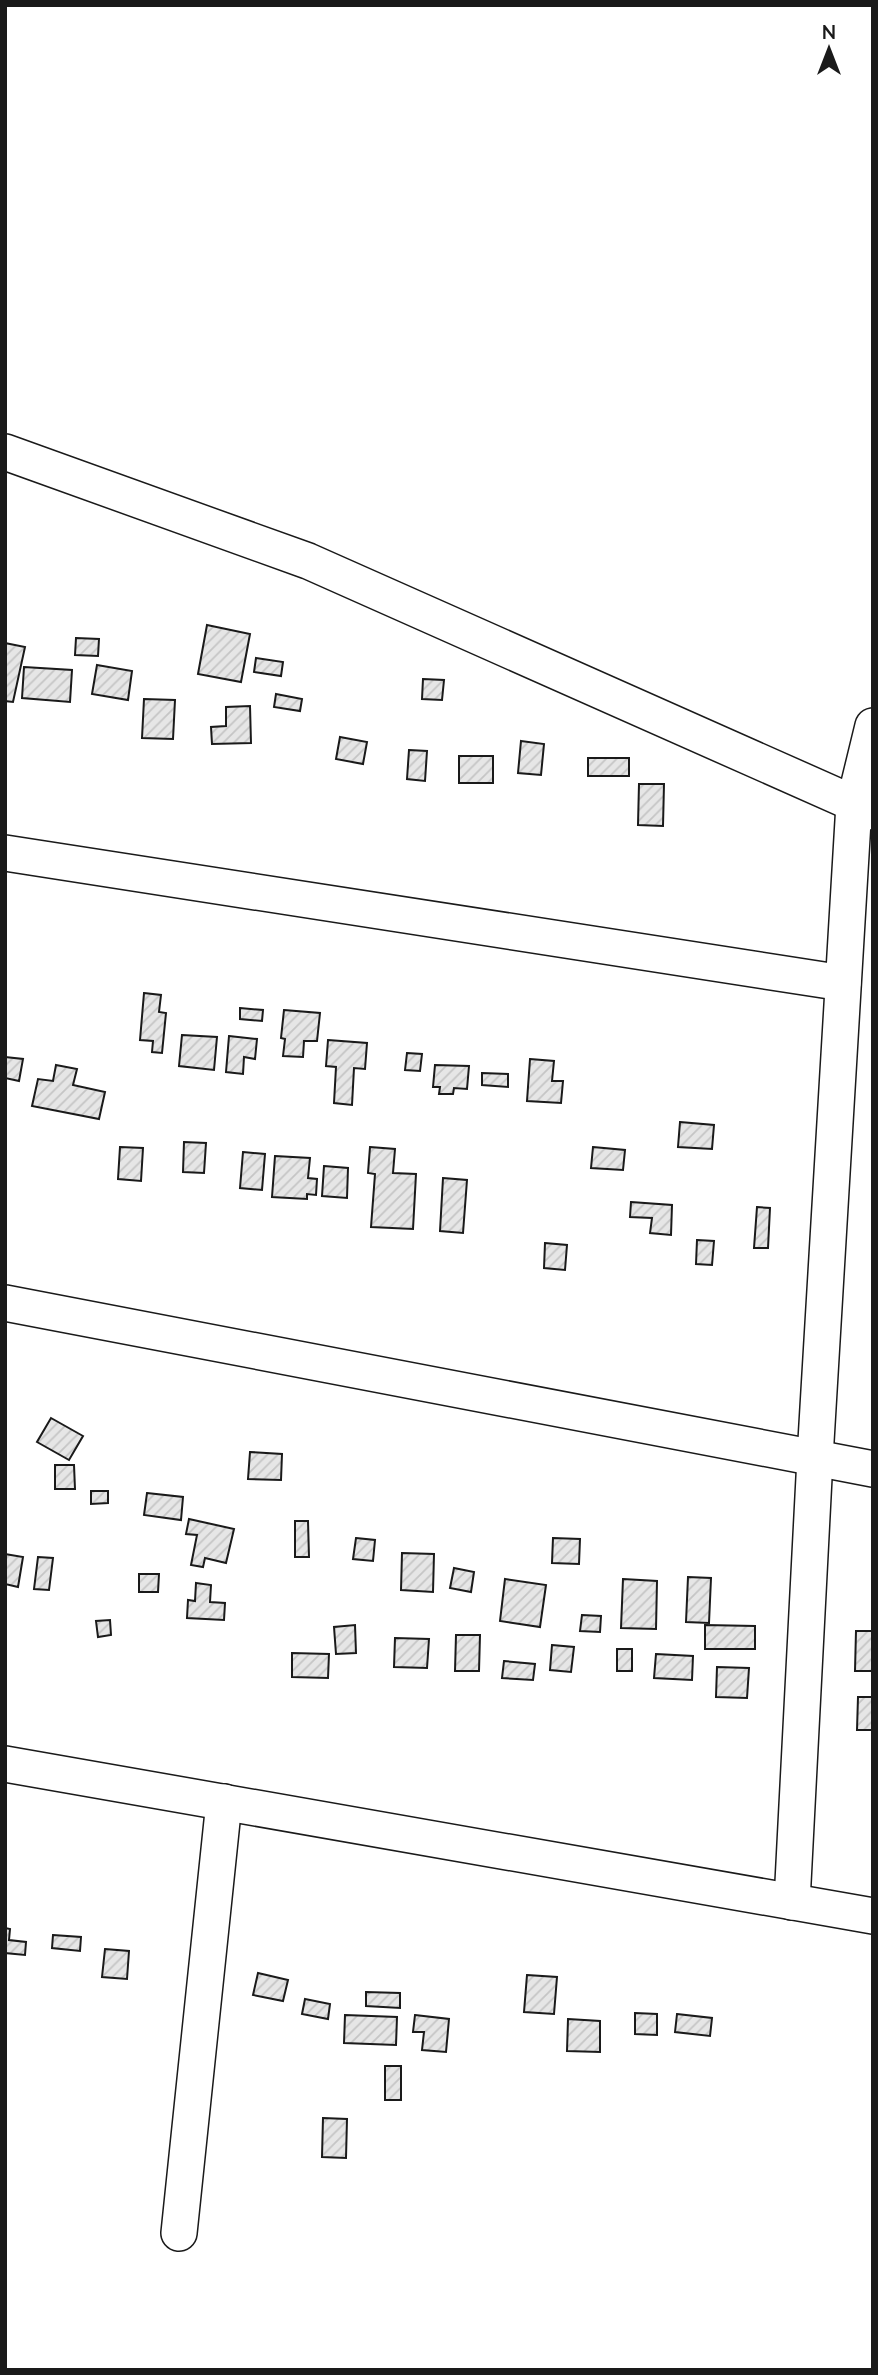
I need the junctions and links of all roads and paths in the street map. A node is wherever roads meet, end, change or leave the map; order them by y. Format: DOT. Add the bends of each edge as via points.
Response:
graph roads {
  1 [pos="5,452"];
  2 [pos="873,726"];
  3 [pos="863,808"];
  4 [pos="5,853"];
  5 [pos="843,983"];
  6 [pos="5,1303"];
  7 [pos="815,1458"];
  8 [pos="873,1469"];
  9 [pos="5,1764"];
  10 [pos="224,1802"];
  11 [pos="792,1902"];
  12 [pos="873,1916"];
  13 [pos="179,2234"];
  1 -- 3 [label="street" via="308,561"];
  2 -- 3 [label="street"];
  3 -- 5 [label="street"];
  4 -- 5 [label="street"];
  5 -- 7 [label="street"];
  6 -- 7 [label="street"];
  7 -- 8 [label="street"];
  7 -- 11 [label="street"];
  9 -- 10 [label="street"];
  10 -- 11 [label="street"];
  10 -- 13 [label="street"];
  11 -- 12 [label="street"];
}
